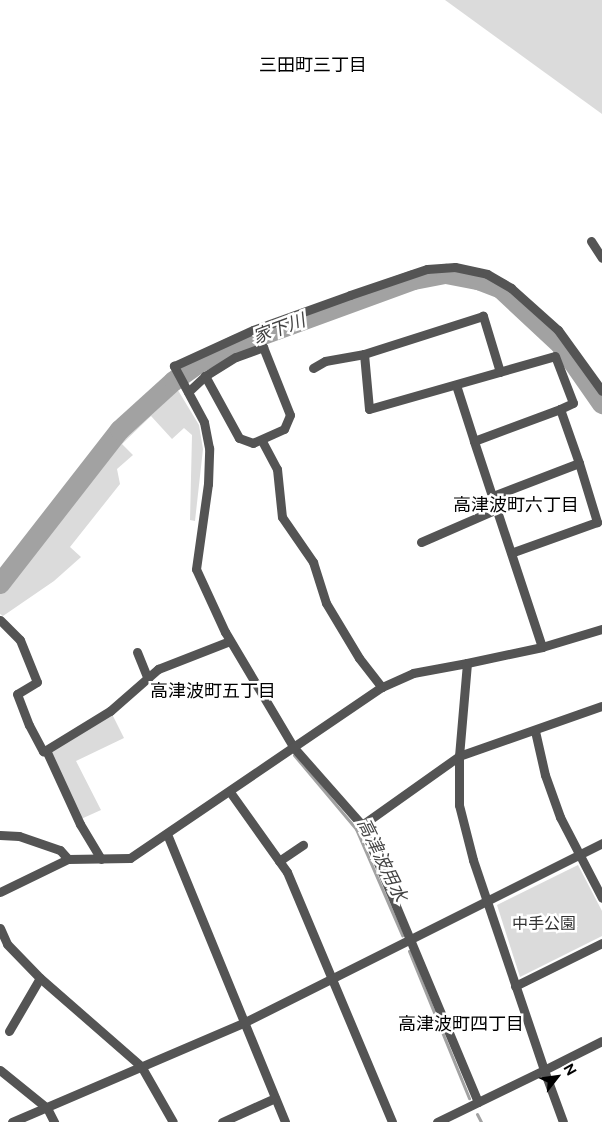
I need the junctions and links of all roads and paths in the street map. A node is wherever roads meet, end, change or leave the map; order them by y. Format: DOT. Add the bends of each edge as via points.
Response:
graph roads {
  1 [pos="590,241"];
  2 [pos="602,258"];
  3 [pos="364,354"];
  4 [pos="314,368"];
  5 [pos="500,372"];
  6 [pos="205,376"];
  7 [pos="456,385"];
  8 [pos="602,391"];
  9 [pos="188,392"];
  10 [pos="560,409"];
  11 [pos="474,440"];
  12 [pos="262,441"];
  13 [pos="579,464"];
  14 [pos="493,496"];
  15 [pos="497,509"];
  16 [pos="421,542"];
  17 [pos="511,553"];
  18 [pos="0,620"];
  19 [pos="602,629"];
  20 [pos="230,641"];
  21 [pos="542,647"];
  22 [pos="136,652"];
  23 [pos="467,663"];
  24 [pos="148,679"];
  25 [pos="382,687"];
  26 [pos="602,706"];
  27 [pos="535,731"];
  28 [pos="294,748"];
  29 [pos="46,750"];
  30 [pos="460,756"];
  31 [pos="230,792"];
  32 [pos="362,825"];
  33 [pos="166,834"];
  34 [pos="0,835"];
  35 [pos="602,844"];
  36 [pos="303,845"];
  37 [pos="580,855"];
  38 [pos="68,859"];
  39 [pos="102,859"];
  40 [pos="279,861"];
  41 [pos="0,892"];
  42 [pos="602,898"];
  43 [pos="487,900"];
  44 [pos="0,928"];
  45 [pos="410,939"];
  46 [pos="602,943"];
  47 [pos="40,978"];
  48 [pos="330,979"];
  49 [pos="515,986"];
  50 [pos="243,1023"];
  51 [pos="9,1031"];
  52 [pos="602,1041"];
  53 [pos="141,1066"];
  54 [pos="0,1070"];
  55 [pos="544,1070"];
  56 [pos="274,1098"];
  57 [pos="478,1102"];
  58 [pos="47,1108"];
  59 [pos="12,1122"];
  60 [pos="54,1122"];
  61 [pos="173,1122"];
  62 [pos="222,1122"];
  63 [pos="285,1122"];
  64 [pos="392,1122"];
  65 [pos="437,1122"];
  66 [pos="562,1122"];
  1 -- 2 [label="street"];
  3 -- 4 [label="street" via="325,361"];
  3 -- 5 [label="street" via="483,316"];
  3 -- 7 [label="street" via="369,409"];
  5 -- 7 [label="street"];
  5 -- 10 [label="street" via="555,356 573,402"];
  6 -- 9 [label="street"];
  6 -- 12 [label="street" via="239,438 253,443"];
  6 -- 12 [label="street" via="236,357 263,347 290,415 284,429"];
  7 -- 11 [label="street"];
  8 -- 9 [label="street" via="558,330 511,288 487,274 455,267 426,268 350,295 253,330 174,367"];
  9 -- 20 [label="street" via="204,422 209,448 208,484 196,569"];
  10 -- 11 [label="street"];
  10 -- 13 [label="street"];
  11 -- 14 [label="street"];
  12 -- 25 [label="street" via="276,469 282,517 313,562 331,611 359,658"];
  13 -- 14 [label="street"];
  13 -- 17 [label="street" via="597,522"];
  14 -- 15 [label="street"];
  15 -- 16 [label="street"];
  15 -- 17 [label="street"];
  17 -- 21 [label="street"];
  18 -- 29 [label="street" via="20,640 37,682 17,694 29,725 43,751"];
  19 -- 21 [label="street"];
  20 -- 24 [label="street" via="158,669"];
  20 -- 28 [label="street"];
  21 -- 23 [label="street"];
  22 -- 24 [label="street"];
  23 -- 25 [label="street" via="413,674"];
  23 -- 30 [label="street"];
  24 -- 29 [label="street" via="95,722"];
  25 -- 28 [label="street"];
  26 -- 27 [label="street"];
  27 -- 30 [label="street"];
  27 -- 37 [label="street" via="545,775 560,817"];
  28 -- 31 [label="street"];
  28 -- 32 [label="street"];
  29 -- 39 [label="street" via="80,824"];
  30 -- 32 [label="street"];
  30 -- 43 [label="street" via="460,805"];
  31 -- 33 [label="street"];
  31 -- 40 [label="street"];
  32 -- 45 [label="street"];
  33 -- 39 [label="street" via="130,858"];
  33 -- 50 [label="street"];
  34 -- 38 [label="street" via="19,836 60,850"];
  35 -- 37 [label="street"];
  36 -- 40 [label="street"];
  37 -- 42 [label="street"];
  37 -- 43 [label="street"];
  38 -- 39 [label="street"];
  38 -- 41 [label="street"];
  40 -- 48 [label="street" via="287,872"];
  43 -- 45 [label="street"];
  43 -- 49 [label="street"];
  44 -- 47 [label="street" via="6,944"];
  45 -- 48 [label="street"];
  45 -- 57 [label="street"];
  46 -- 49 [label="street"];
  47 -- 51 [label="street"];
  47 -- 53 [label="street"];
  48 -- 50 [label="street"];
  48 -- 64 [label="street"];
  49 -- 55 [label="street"];
  50 -- 53 [label="street"];
  50 -- 56 [label="street"];
  52 -- 55 [label="street"];
  53 -- 58 [label="street"];
  53 -- 61 [label="street"];
  54 -- 58 [label="street"];
  55 -- 57 [label="street"];
  55 -- 66 [label="street"];
  56 -- 62 [label="street"];
  56 -- 63 [label="street"];
  57 -- 65 [label="street"];
  58 -- 59 [label="street"];
  58 -- 60 [label="street"];
}
